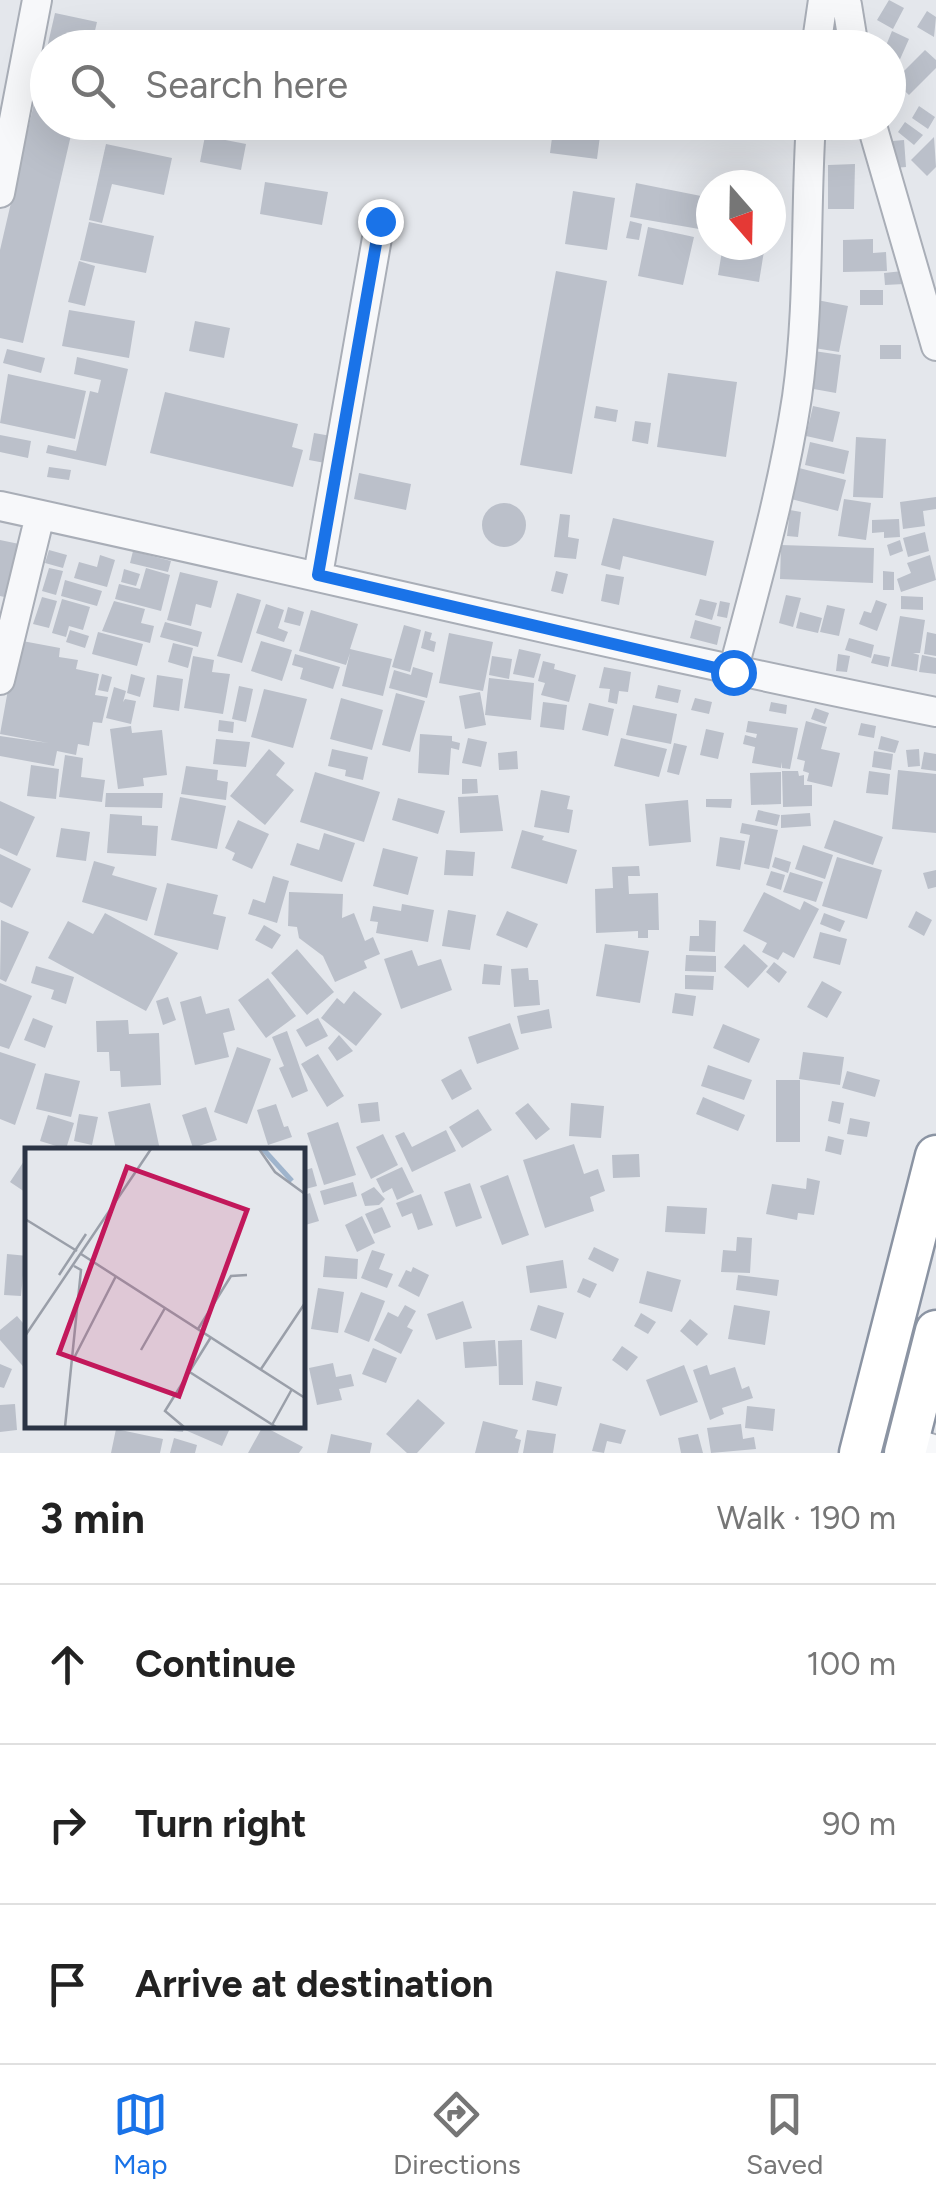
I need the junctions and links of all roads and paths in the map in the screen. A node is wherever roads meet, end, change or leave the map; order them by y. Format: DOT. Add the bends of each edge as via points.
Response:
graph roads {
  1 [pos="37,0"];
  2 [pos="822,0"];
  3 [pos="841,0"];
  4 [pos="31,30"];
  5 [pos="818,30"];
  6 [pos="851,30"];
  7 [pos="30,37"];
  8 [pos="811,140"];
  9 [pos="876,140"];
  10 [pos="0,193"];
  11 [pos="380,221"];
  12 [pos="936,346"];
  13 [pos="0,506"];
  14 [pos="40,515"];
  15 [pos="318,575"];
  16 [pos="733,672"];
  17 [pos="0,680"];
  18 [pos="936,712"];
  19 [pos="936,1156"];
  20 [pos="936,1331"];
  21 [pos="917,1448"];
  22 [pos="860,1453"];
  1 -- 4 [label="street"];
  2 -- 5 [label="street"];
  3 -- 6 [label="street"];
  7 -- 10 [label="street"];
  8 -- 16 [label="street" via="809,270 797,398"];
  9 -- 12 [label="street"];
  11 -- 15 [label="street"];
  13 -- 14 [label="street"];
  14 -- 15 [label="street"];
  14 -- 17 [label="street"];
  15 -- 16 [label="street"];
  16 -- 18 [label="street"];
  19 -- 22 [label="highway"];
  20 -- 21 [label="highway"];
}
